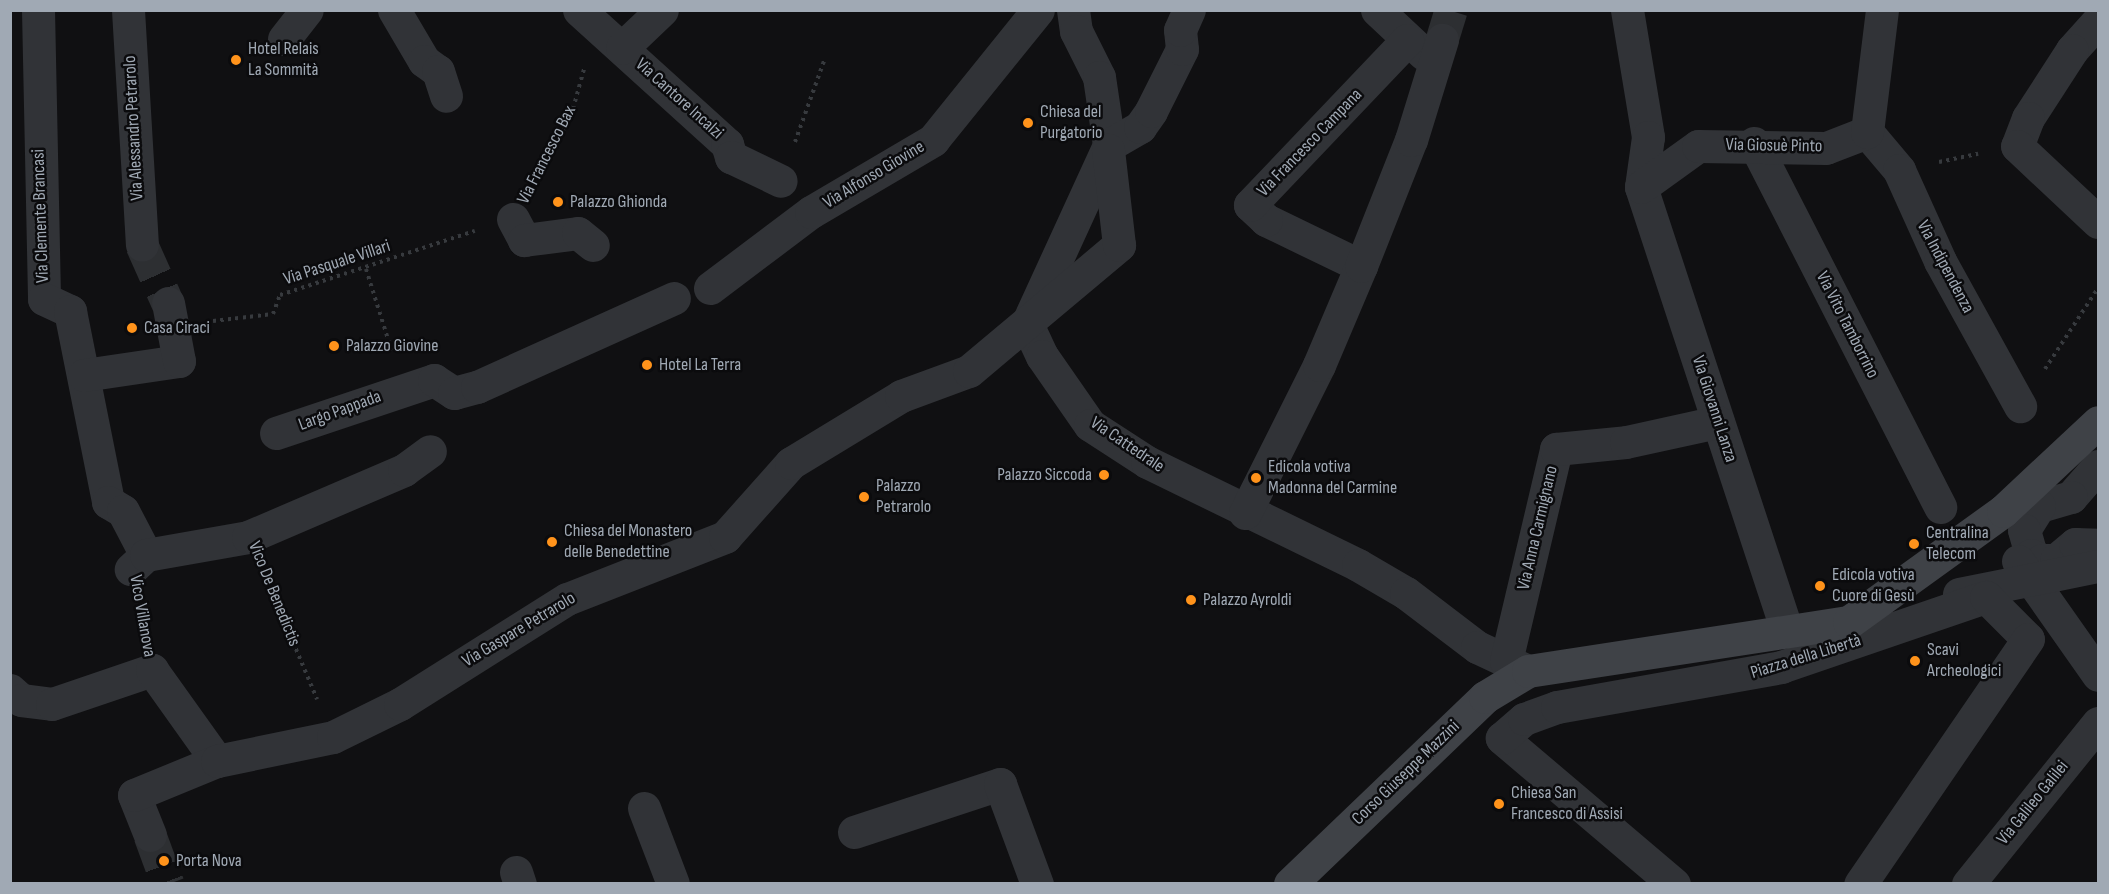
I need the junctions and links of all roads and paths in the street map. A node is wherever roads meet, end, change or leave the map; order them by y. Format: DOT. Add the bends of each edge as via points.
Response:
graph roads {
  1 [pos="38,10"];
  2 [pos="128,10"];
  3 [pos="307,10"];
  4 [pos="394,10"];
  5 [pos="662,10"];
  6 [pos="1038,10"];
  7 [pos="1073,10"];
  8 [pos="1189,10"];
  9 [pos="1377,10"];
  10 [pos="1627,10"];
  11 [pos="1882,10"];
  12 [pos="2098,21"];
  13 [pos="599,30"];
  14 [pos="284,39"];
  15 [pos="1407,40"];
  16 [pos="824,61"];
  17 [pos="446,96"];
  18 [pos="1867,132"];
  19 [pos="1754,143"];
  20 [pos="2017,146"];
  21 [pos="1108,148"];
  22 [pos="1899,170"];
  23 [pos="781,181"];
  24 [pos="1641,187"];
  25 [pos="513,219"];
  26 [pos="2098,222"];
  27 [pos="593,244"];
  28 [pos="142,245"];
  29 [pos="1361,266"];
  30 [pos="366,269"];
  31 [pos="710,288"];
  32 [pos="2098,288"];
  33 [pos="674,298"];
  34 [pos="172,314"];
  35 [pos="1027,324"];
  36 [pos="84,375"];
  37 [pos="403,388"];
  38 [pos="2020,405"];
  39 [pos="1718,422"];
  40 [pos="2098,422"];
  41 [pos="276,433"];
  42 [pos="430,451"];
  43 [pos="2098,466"];
  44 [pos="103,473"];
  45 [pos="1940,507"];
  46 [pos="2003,511"];
  47 [pos="1245,513"];
  48 [pos="248,537"];
  49 [pos="2098,545"];
  50 [pos="139,562"];
  51 [pos="2098,566"];
  52 [pos="2031,576"];
  53 [pos="1849,622"];
  54 [pos="1787,631"];
  55 [pos="1517,666"];
  56 [pos="152,670"];
  57 [pos="2098,675"];
  58 [pos="10,690"];
  59 [pos="2098,723"];
  60 [pos="333,737"];
  61 [pos="217,761"];
  62 [pos="644,808"];
  63 [pos="854,832"];
  64 [pos="150,835"];
  65 [pos="673,884"];
  66 [pos="1037,884"];
  67 [pos="1290,884"];
  68 [pos="1674,884"];
  69 [pos="1860,884"];
  70 [pos="1968,884"];
  1 -- 36 [label="street, Via Clemente Brancasi" via="44,299 70,311"];
  2 -- 28 [label="street, Via Alessandro Petrarolo"];
  3 -- 14 [label="street"];
  4 -- 17 [label="street" via="424,61 438,71"];
  5 -- 13 [label="street"];
  6 -- 31 [label="street, Via Alfonso Giovine" via="933,140 811,212"];
  7 -- 21 [label="street" via="1076,31 1099,77"];
  8 -- 21 [label="street" via="1180,30 1182,49 1151,111 1140,127"];
  9 -- 15 [label="street"];
  10 -- 24 [label="street" via="1648,138"];
  11 -- 18 [label="street"];
  12 -- 20 [label="street" via="2072,50 2028,118"];
  13 -- 23 [label="street, Via Cantore Incalzi" via="727,144 731,157"];
  13 -- 25 [label="path, Via Francesco Bax" via="571,116"];
  15 -- 29 [label="street" via="1438,52 1412,140"];
  15 -- 29 [label="street, Via Francesco Campana" via="1250,205 1266,220"];
  16 -- 23 [label="path"];
  18 -- 19 [label="street, Via Giosuè Pinto" via="1826,148"];
  18 -- 22 [label="street, Via Indipendenza"];
  19 -- 24 [label="street, Via Giosuè Pinto" via="1698,146"];
  19 -- 45 [label="street, Via Vito Tamborrino"];
  20 -- 22 [label="path"];
  20 -- 26 [label="street"];
  21 -- 35 [label="street"];
  21 -- 35 [label="street, Via Gaspare Petrarolo" via="1119,245"];
  22 -- 38 [label="street, Via Indipendenza" via="1936,253"];
  24 -- 39 [label="street, Via Giovanni Lanza"];
  25 -- 27 [label="street, Via Francesco Bax" via="524,240 578,233"];
  25 -- 30 [label="path, Via Pasquale Villari"];
  29 -- 47 [label="street" via="1319,365"];
  30 -- 34 [label="path, Via Pasquale Villari" via="280,295 273,314"];
  30 -- 37 [label="path"];
  32 -- 38 [label="path"];
  33 -- 37 [label="street" via="477,387 454,393 434,380"];
  34 -- 36 [label="street" via="179,361"];
  35 -- 47 [label="street, Via Cattedrale" via="1042,356 1090,425 1147,462"];
  35 -- 60 [label="street, Via Gaspare Petrarolo" via="969,371 900,396 792,463 724,537 567,599 400,704"];
  36 -- 44 [label="street, Via Clemente Brancasi"];
  37 -- 41 [label="street, Largo Pappada"];
  39 -- 54 [label="street, Via Giovanni Lanza"];
  39 -- 55 [label="street, Via Anna Carmignano" via="1626,442 1556,449"];
  40 -- 46 [label="street, Piazza della Libertà"];
  42 -- 48 [label="street, Vico De Benedictis" via="404,470"];
  43 -- 49 [label="street" via="2071,497 2040,506 2024,530 2031,555 2042,560 2056,560 2075,544"];
  44 -- 50 [label="street, Vico Villanova" via="108,502 123,511"];
  46 -- 52 [label="street" via="2008,544"];
  46 -- 53 [label="street, Piazza della Libertà"];
  47 -- 55 [label="street, Via Cattedrale" via="1358,566"];
  48 -- 50 [label="street"];
  48 -- 60 [label="path, Vico De Benedictis"];
  50 -- 56 [label="path, Vico Villanova"];
  51 -- 52 [label="street"];
  52 -- 53 [label="street"];
  52 -- 57 [label="street"];
  53 -- 54 [label="street, Piazza della Libertà"];
  54 -- 55 [label="street, Piazza della Libertà"];
  55 -- 67 [label="street, Corso Giuseppe Mazzini"];
  56 -- 58 [label="street" via="52,704 21,700"];
  56 -- 61 [label="street"];
  59 -- 70 [label="street, Via Galileo Galilei"];
  60 -- 61 [label="street, Via Gaspare Petrarolo"];
  61 -- 64 [label="street, Via Gaspare Petrarolo" via="134,795"];
  62 -- 65 [label="street"];
  63 -- 66 [label="street" via="1000,784"];
  68 -- 69 [label="street, Piazza della Libertà" via="1502,738 1524,719 1557,706 1781,667 1986,597 2028,639"];
}
